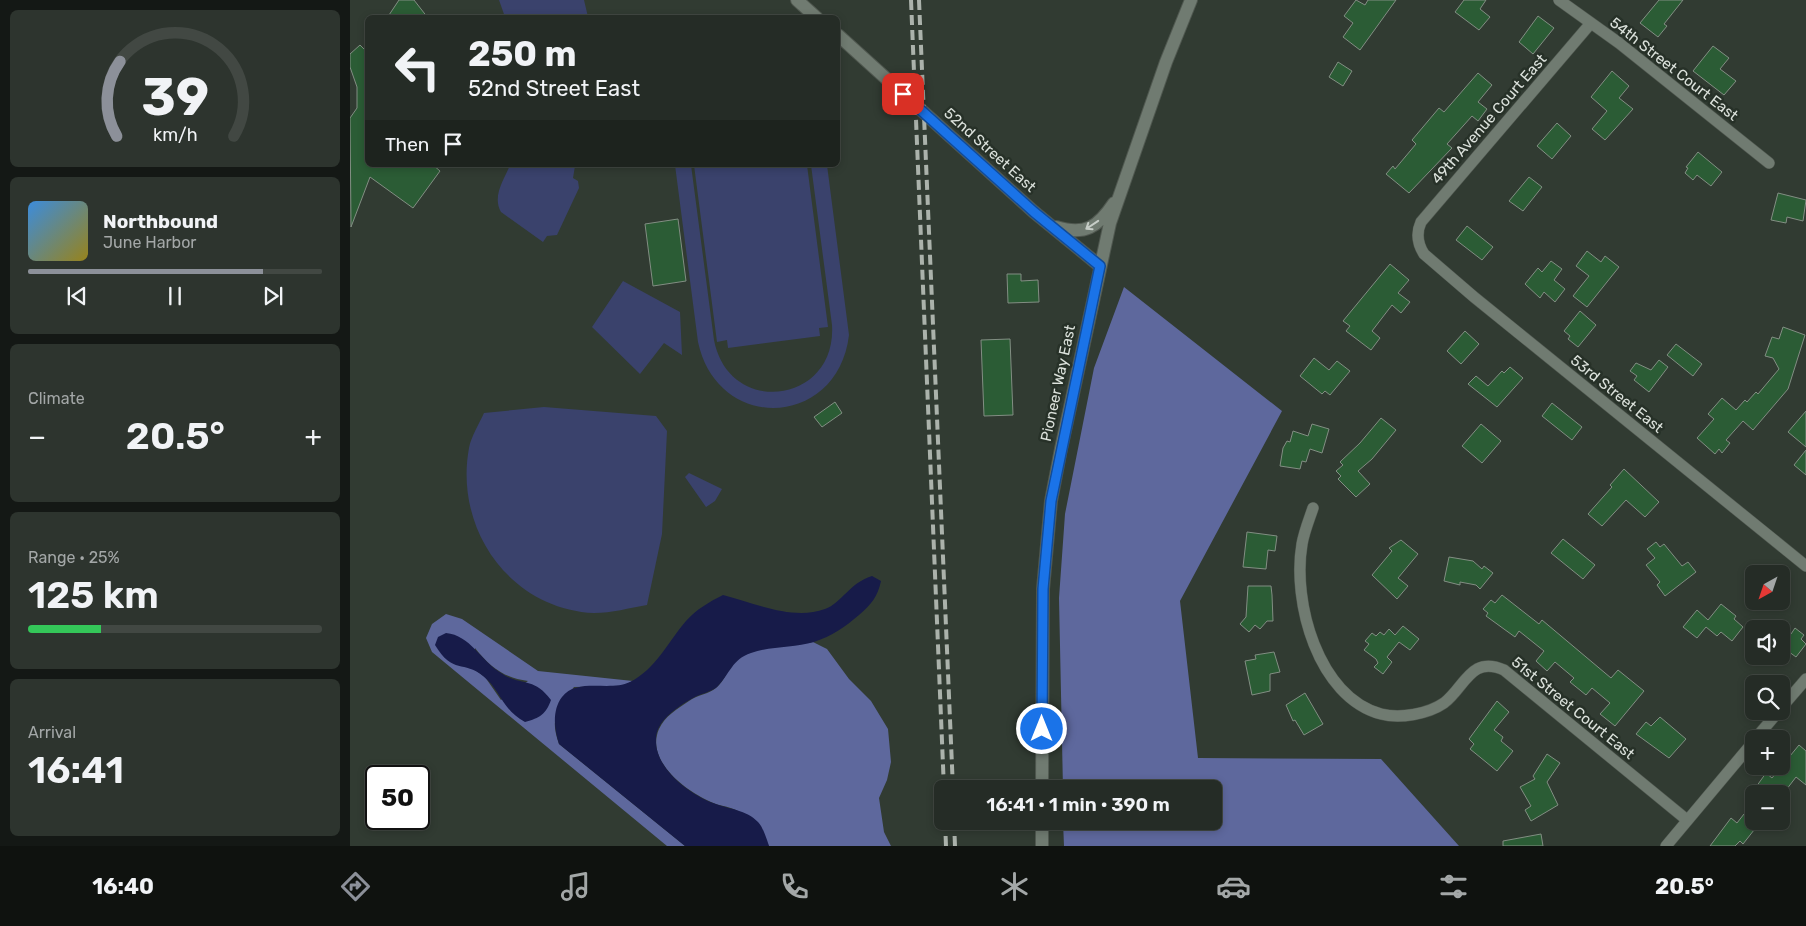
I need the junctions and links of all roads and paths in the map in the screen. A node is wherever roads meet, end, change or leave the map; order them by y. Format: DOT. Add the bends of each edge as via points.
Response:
graph roads {
  1 [pos="797,0"];
  2 [pos="1191,0"];
  3 [pos="1559,0"];
  4 [pos="814,15"];
  5 [pos="1591,23"];
  6 [pos="840,38"];
  7 [pos="1769,163"];
  8 [pos="1119,194"];
  9 [pos="1053,226"];
  10 [pos="1418,239"];
  11 [pos="1100,266"];
  12 [pos="1313,508"];
  13 [pos="1806,566"];
  14 [pos="1806,679"];
  15 [pos="1790,698"];
  16 [pos="1772,720"];
  17 [pos="1763,730"];
  18 [pos="1745,752"];
  19 [pos="1042,780"];
  20 [pos="1687,820"];
  21 [pos="1042,830"];
  22 [pos="1042,846"];
  23 [pos="1666,846"];
  1 -- 4 [label="main road"];
  2 -- 8 [label="main road, Pioneer Way East"];
  3 -- 5 [label="street, 54th Street Court East"];
  5 -- 7 [label="street, 54th Street Court East"];
  5 -- 10 [label="street, 49th Avenue Court East" via="1422,222"];
  6 -- 9 [label="main road, 52nd Street East"];
  8 -- 9 [label="main road, one-way" via="1109,210 1090,228 1075,232"];
  8 -- 11 [label="main road, Pioneer Way East"];
  9 -- 11 [label="main road, 52nd Street East"];
  10 -- 13 [label="street, 53rd Street East" via="1424,254 1474,297"];
  11 -- 19 [label="main road, Pioneer Way East" via="1061,449 1046,541"];
  12 -- 20 [label="street, 51st Street Court East" via="1302,545 1305,608 1322,663 1343,692 1366,708 1382,714 1414,714 1444,703 1475,670 1496,666"];
  14 -- 15 [label="street"];
  16 -- 17 [label="street"];
  18 -- 20 [label="street"];
  20 -- 23 [label="street"];
  21 -- 22 [label="main road"];
}
